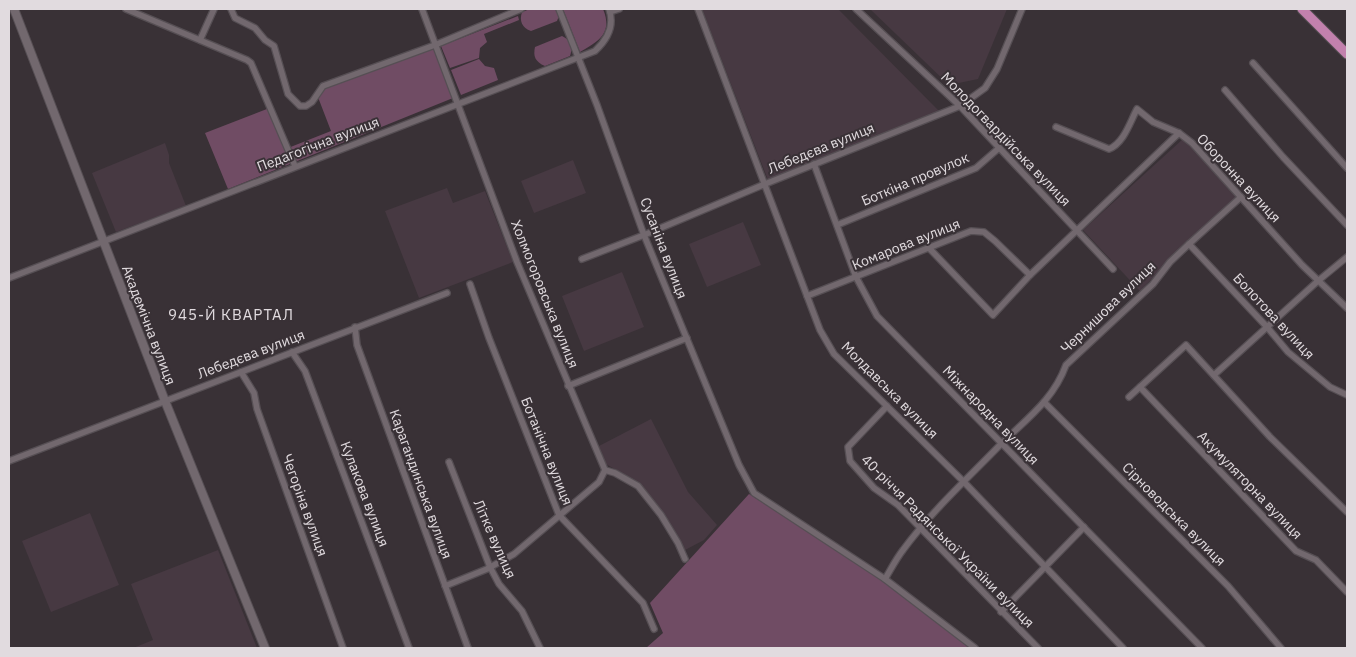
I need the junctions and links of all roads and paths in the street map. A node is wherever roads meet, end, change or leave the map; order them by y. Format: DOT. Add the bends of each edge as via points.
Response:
graph roads {
  1 [pos="14,9"];
  2 [pos="126,9"];
  3 [pos="214,9"];
  4 [pos="231,9"];
  5 [pos="422,9"];
  6 [pos="521,9"];
  7 [pos="559,9"];
  8 [pos="620,9"];
  9 [pos="698,9"];
  10 [pos="856,9"];
  11 [pos="1022,9"];
  12 [pos="1302,9"];
  13 [pos="610,10"];
  14 [pos="200,40"];
  15 [pos="435,44"];
  16 [pos="1347,54"];
  17 [pos="578,57"];
  18 [pos="1254,63"];
  19 [pos="1225,90"];
  20 [pos="458,103"];
  21 [pos="960,106"];
  22 [pos="1056,127"];
  23 [pos="1178,133"];
  24 [pos="999,148"];
  25 [pos="814,164"];
  26 [pos="295,166"];
  27 [pos="1347,168"];
  28 [pos="764,184"];
  29 [pos="1241,197"];
  30 [pos="837,225"];
  31 [pos="1347,225"];
  32 [pos="1077,231"];
  33 [pos="644,235"];
  34 [pos="103,241"];
  35 [pos="1189,244"];
  36 [pos="930,248"];
  37 [pos="1347,257"];
  38 [pos="582,258"];
  39 [pos="1114,269"];
  40 [pos="1030,275"];
  41 [pos="856,277"];
  42 [pos="9,278"];
  43 [pos="1319,280"];
  44 [pos="470,284"];
  45 [pos="446,292"];
  46 [pos="807,296"];
  47 [pos="1347,308"];
  48 [pos="355,327"];
  49 [pos="1267,327"];
  50 [pos="687,338"];
  51 [pos="292,352"];
  52 [pos="241,372"];
  53 [pos="1214,376"];
  54 [pos="568,386"];
  55 [pos="1140,387"];
  56 [pos="1347,395"];
  57 [pos="1129,396"];
  58 [pos="165,401"];
  59 [pos="1044,402"];
  60 [pos="887,406"];
  61 [pos="1002,444"];
  62 [pos="9,461"];
  63 [pos="449,462"];
  64 [pos="605,470"];
  65 [pos="964,482"];
  66 [pos="1347,512"];
  67 [pos="559,515"];
  68 [pos="1084,527"];
  69 [pos="921,528"];
  70 [pos="685,559"];
  71 [pos="490,567"];
  72 [pos="1045,567"];
  73 [pos="885,578"];
  74 [pos="445,586"];
  75 [pos="1347,592"];
  76 [pos="1001,612"];
  77 [pos="654,629"];
  78 [pos="265,648"];
  79 [pos="344,648"];
  80 [pos="409,648"];
  81 [pos="468,648"];
  82 [pos="540,648"];
  83 [pos="975,648"];
  84 [pos="1038,648"];
  85 [pos="1122,648"];
  86 [pos="1202,648"];
  87 [pos="1281,648"];
  1 -- 34 [label="main road, Академічна вулиця"];
  2 -- 14 [label="street"];
  3 -- 14 [label="street"];
  4 -- 15 [label="street" via="235,18 255,28 274,46 288,94 300,106 312,102 323,86"];
  5 -- 15 [label="street, Холмогоровська вулиця"];
  6 -- 15 [label="street"];
  7 -- 17 [label="street, Сусаніна вулиця"];
  8 -- 13 [label="street, Педагогічна вулиця"];
  9 -- 28 [label="street, Молдавська вулиця"];
  10 -- 21 [label="street, Молодогвардійська вулиця"];
  11 -- 21 [label="street, Лебедєва вулиця" via="997,70 985,88"];
  12 -- 16 [label="main road"];
  13 -- 17 [label="street, Педагогічна вулиця" via="610,30 606,41 594,52"];
  14 -- 26 [label="street" via="251,63"];
  15 -- 20 [label="street, Холмогоровська вулиця"];
  17 -- 20 [label="street, Педагогічна вулиця"];
  17 -- 33 [label="street, Сусаніна вулиця"];
  18 -- 27 [label="street"];
  19 -- 31 [label="street"];
  20 -- 26 [label="street, Педагогічна вулиця"];
  20 -- 54 [label="street, Холмогоровська вулиця" via="517,262"];
  21 -- 24 [label="street, Молодогвардійська вулиця"];
  21 -- 25 [label="street, Лебедєва вулиця"];
  22 -- 23 [label="street, Оборонна вулиця" via="1109,149 1120,140 1136,109"];
  23 -- 29 [label="street, Оборонна вулиця" via="1192,143"];
  23 -- 32 [label="street"];
  24 -- 30 [label="street, Боткіна провулок" via="976,168"];
  24 -- 32 [label="street, Молодогвардійська вулиця"];
  25 -- 28 [label="street, Лебедєва вулиця"];
  25 -- 30 [label="street, Міжнародна вулиця"];
  26 -- 34 [label="street, Педагогічна вулиця"];
  28 -- 33 [label="street, Лебедєва вулиця"];
  28 -- 46 [label="street, Молдавська вулиця"];
  29 -- 35 [label="street, Чернишова вулиця"];
  29 -- 43 [label="street, Оборонна вулиця"];
  30 -- 41 [label="street, Міжнародна вулиця"];
  32 -- 39 [label="street, Молодогвардійська вулиця"];
  32 -- 40 [label="street"];
  33 -- 38 [label="street, Лебедєва вулиця"];
  33 -- 50 [label="street, Сусаніна вулиця"];
  34 -- 42 [label="street, Педагогічна вулиця"];
  34 -- 58 [label="main road, Академічна вулиця"];
  35 -- 49 [label="street, Болотова вулиця"];
  35 -- 59 [label="street, Чернишова вулиця" via="1153,284 1066,365 1060,381"];
  36 -- 40 [label="street, Комарова вулиця" via="972,232 984,232"];
  36 -- 40 [label="street" via="993,315"];
  36 -- 41 [label="street, Комарова вулиця"];
  37 -- 43 [label="street"];
  41 -- 46 [label="street, Комарова вулиця"];
  41 -- 61 [label="street, Міжнародна вулиця" via="877,316"];
  43 -- 47 [label="street, Оборонна вулиця"];
  43 -- 49 [label="street"];
  44 -- 67 [label="street, Ботанічна вулиця"];
  45 -- 48 [label="street, Лебедєва вулиця"];
  46 -- 60 [label="street, Молдавська вулиця" via="820,330 834,354"];
  48 -- 51 [label="street, Лебедєва вулиця"];
  48 -- 74 [label="street, Карагандинська вулиця" via="357,345"];
  49 -- 53 [label="street"];
  49 -- 56 [label="street, Болотова вулиця" via="1306,369"];
  50 -- 54 [label="street"];
  50 -- 73 [label="street, Сусаніна вулиця" via="739,466 754,493"];
  51 -- 52 [label="street, Лебедєва вулиця"];
  51 -- 80 [label="street, Кулакова вулиця" via="305,371"];
  52 -- 58 [label="street, Лебедєва вулиця"];
  52 -- 79 [label="street, Чегоріна вулиця" via="254,393"];
  53 -- 55 [label="street" via="1186,345"];
  53 -- 66 [label="street" via="1270,437"];
  54 -- 64 [label="street, Холмогоровська вулиця"];
  55 -- 57 [label="street"];
  55 -- 75 [label="street, Акумуляторна вулиця" via="1296,551 1316,560"];
  58 -- 62 [label="street, Лебедєва вулиця"];
  58 -- 78 [label="main road, Академічна вулиця"];
  59 -- 61 [label="street, Чернишова вулиця"];
  59 -- 87 [label="street, Сірноводська вулиця" via="1228,586"];
  60 -- 65 [label="street, Молдавська вулиця"];
  60 -- 69 [label="street, 40-річчя Радянської України вулиця" via="848,447 850,461 874,488 898,505"];
  61 -- 65 [label="street, Чернишова вулиця"];
  61 -- 68 [label="street, Міжнародна вулиця"];
  63 -- 71 [label="street, Літке вулиця"];
  64 -- 67 [label="street" via="599,482"];
  64 -- 70 [label="street" via="638,486 661,515"];
  65 -- 69 [label="street, Чернишова вулиця"];
  65 -- 72 [label="street, Молдавська вулиця"];
  67 -- 71 [label="street" via="514,554"];
  67 -- 77 [label="street, Ботанічна вулиця" via="644,603"];
  68 -- 72 [label="street"];
  68 -- 86 [label="street, Міжнародна вулиця"];
  69 -- 73 [label="street, Чернишова вулиця"];
  69 -- 76 [label="street, 40-річчя Радянської України вулиця"];
  71 -- 74 [label="street"];
  71 -- 82 [label="street, Літке вулиця" via="499,584 522,611"];
  72 -- 76 [label="street"];
  72 -- 85 [label="street, Молдавська вулиця"];
  73 -- 83 [label="street"];
  74 -- 81 [label="street, Карагандинська вулиця"];
  76 -- 84 [label="street, 40-річчя Радянської України вулиця"];
}
